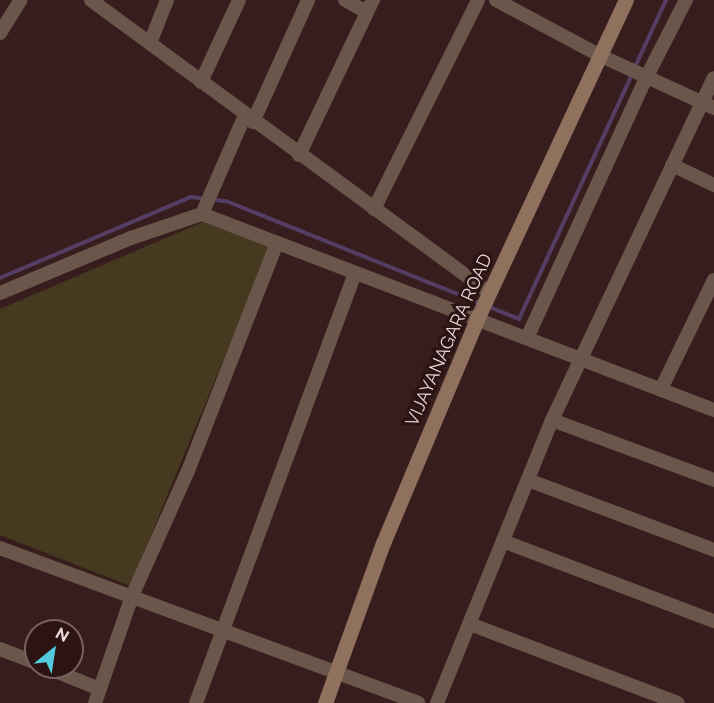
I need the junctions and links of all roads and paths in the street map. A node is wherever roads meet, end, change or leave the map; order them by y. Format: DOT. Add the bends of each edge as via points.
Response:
graph roads {
  1 [pos="21,0"];
  2 [pos="167,0"];
  3 [pos="239,0"];
  4 [pos="308,0"];
  5 [pos="345,0"];
  6 [pos="478,0"];
  7 [pos="496,0"];
  8 [pos="626,0"];
  9 [pos="686,0"];
  10 [pos="97,2"];
  11 [pos="370,6"];
  12 [pos="5,12"];
  13 [pos="0,33"];
  14 [pos="150,43"];
  15 [pos="599,55"];
  16 [pos="646,78"];
  17 [pos="714,78"];
  18 [pos="201,82"];
  19 [pos="708,105"];
  20 [pos="249,119"];
  21 [pos="299,155"];
  22 [pos="672,165"];
  23 [pos="714,185"];
  24 [pos="374,209"];
  25 [pos="202,214"];
  26 [pos="277,243"];
  27 [pos="355,274"];
  28 [pos="714,280"];
  29 [pos="0,292"];
  30 [pos="490,293"];
  31 [pos="477,319"];
  32 [pos="527,338"];
  33 [pos="581,360"];
  34 [pos="661,388"];
  35 [pos="714,410"];
  36 [pos="552,420"];
  37 [pos="528,480"];
  38 [pos="714,480"];
  39 [pos="503,541"];
  40 [pos="0,548"];
  41 [pos="714,550"];
  42 [pos="132,596"];
  43 [pos="714,621"];
  44 [pos="470,624"];
  45 [pos="221,632"];
  46 [pos="0,649"];
  47 [pos="24,658"];
  48 [pos="337,672"];
  49 [pos="75,679"];
  50 [pos="100,689"];
  51 [pos="95,703"];
  52 [pos="196,703"];
  53 [pos="326,703"];
  54 [pos="418,703"];
  55 [pos="437,703"];
  56 [pos="678,703"];
  1 -- 12 [label="street"];
  2 -- 14 [label="street"];
  3 -- 18 [label="street"];
  4 -- 20 [label="street"];
  5 -- 11 [label="street"];
  6 -- 24 [label="street"];
  7 -- 15 [label="street"];
  8 -- 15 [label="street, VIJAYANAGARA ROAD"];
  9 -- 16 [label="street"];
  10 -- 14 [label="street"];
  11 -- 21 [label="street"];
  12 -- 13 [label="street"];
  14 -- 18 [label="street"];
  15 -- 16 [label="street"];
  15 -- 30 [label="street, VIJAYANAGARA ROAD"];
  16 -- 19 [label="street"];
  16 -- 32 [label="street"];
  17 -- 19 [label="street"];
  18 -- 20 [label="street"];
  19 -- 22 [label="street"];
  20 -- 21 [label="street"];
  20 -- 25 [label="street"];
  21 -- 24 [label="street"];
  22 -- 23 [label="street"];
  22 -- 33 [label="street"];
  24 -- 30 [label="street"];
  25 -- 26 [label="street"];
  25 -- 29 [label="street" via="131,237"];
  26 -- 27 [label="street"];
  26 -- 42 [label="street" via="188,471"];
  27 -- 31 [label="street"];
  27 -- 45 [label="street"];
  28 -- 34 [label="street"];
  30 -- 31 [label="street, VIJAYANAGARA ROAD"];
  31 -- 32 [label="street"];
  31 -- 48 [label="street, VIJAYANAGARA ROAD" via="383,543"];
  32 -- 33 [label="street"];
  33 -- 34 [label="street"];
  33 -- 36 [label="street"];
  34 -- 35 [label="street"];
  36 -- 37 [label="street"];
  36 -- 38 [label="street"];
  37 -- 39 [label="street"];
  37 -- 41 [label="street"];
  39 -- 43 [label="street"];
  39 -- 44 [label="street"];
  40 -- 42 [label="street"];
  42 -- 45 [label="street"];
  42 -- 50 [label="street"];
  44 -- 55 [label="street"];
  44 -- 56 [label="street"];
  45 -- 48 [label="street"];
  45 -- 52 [label="street"];
  46 -- 47 [label="street"];
  48 -- 53 [label="street, VIJAYANAGARA ROAD"];
  48 -- 54 [label="street"];
  49 -- 50 [label="street"];
  50 -- 51 [label="street"];
}
